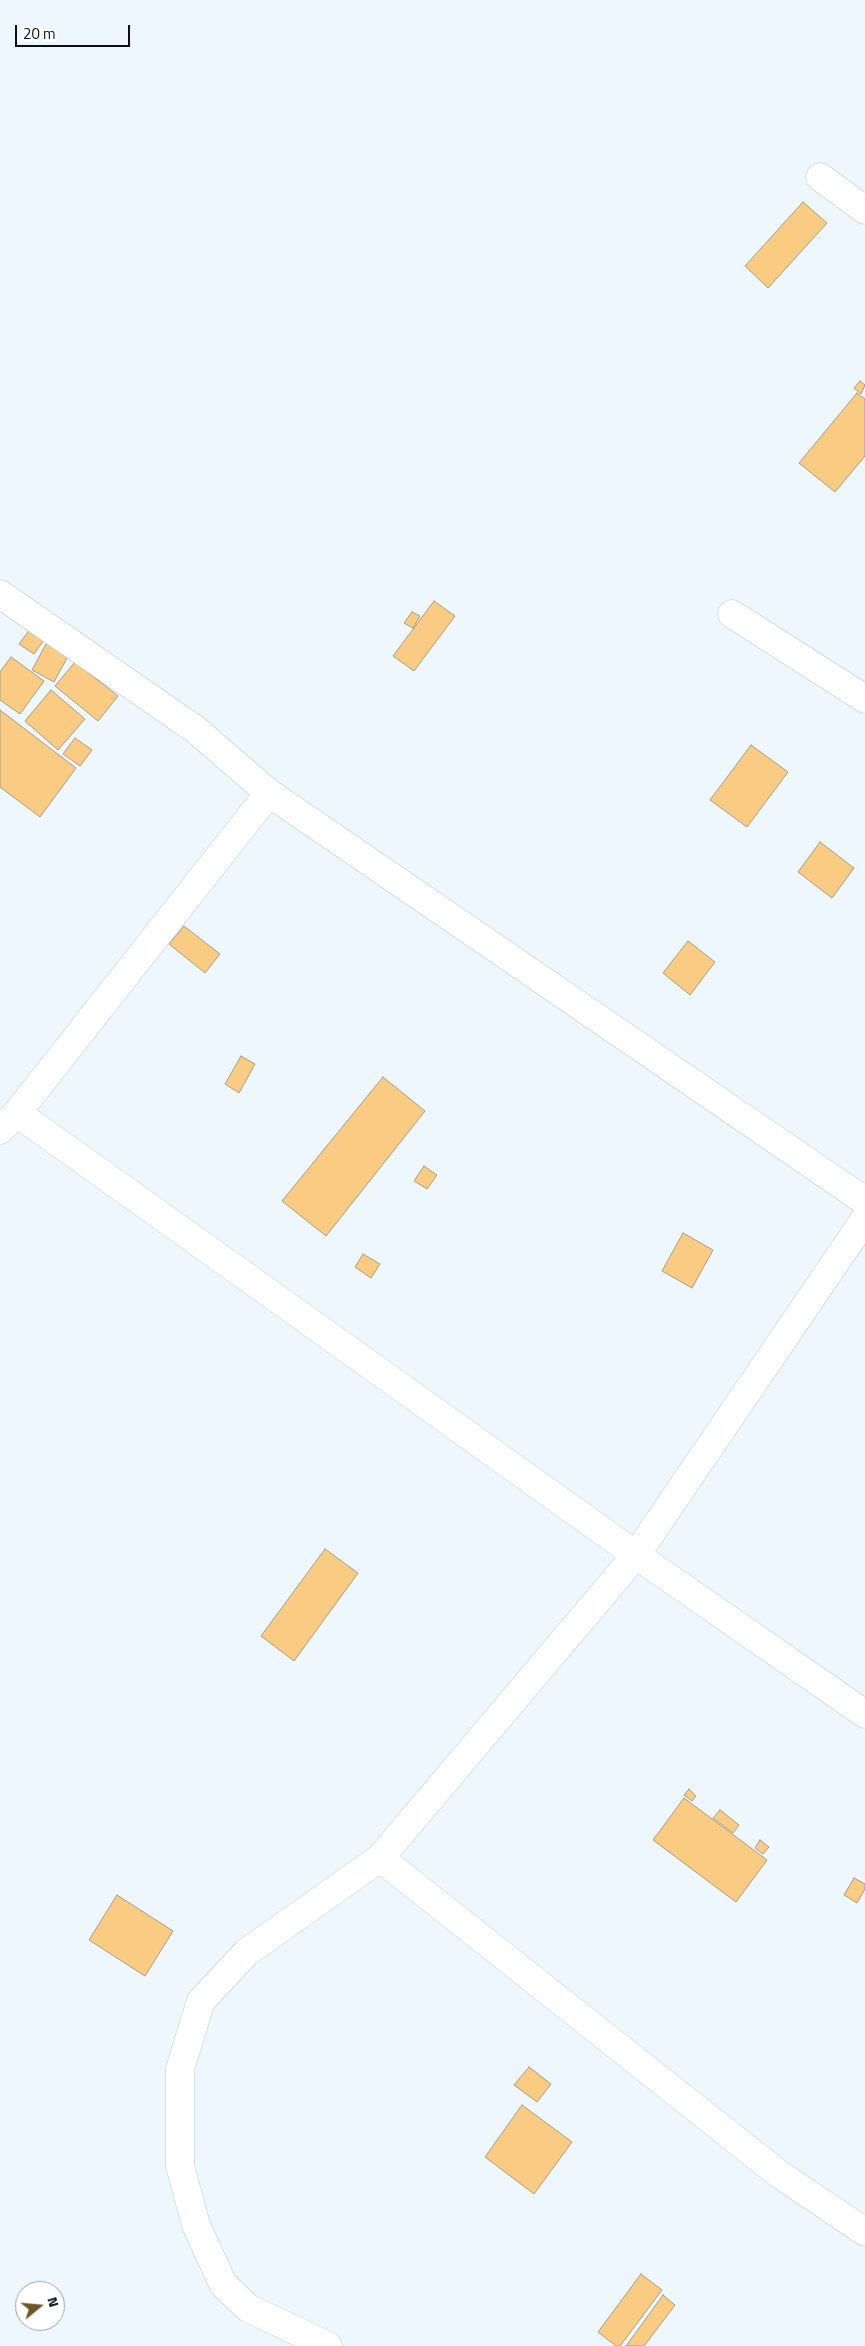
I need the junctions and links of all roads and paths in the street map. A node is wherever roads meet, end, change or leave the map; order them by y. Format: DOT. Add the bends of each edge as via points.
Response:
graph roads {
  1 [pos="820,177"];
  2 [pos="865,210"];
  3 [pos="0,594"];
  4 [pos="732,614"];
  5 [pos="865,699"];
  6 [pos="269,793"];
  7 [pos="8,1122"];
  8 [pos="865,1201"];
  9 [pos="865,1219"];
  10 [pos="636,1555"];
  11 [pos="865,1714"];
  12 [pos="380,1858"];
  13 [pos="865,2232"];
  14 [pos="328,2346"];
  1 -- 2 [label="street"];
  3 -- 6 [label="street" via="196,730"];
  4 -- 5 [label="street"];
  6 -- 7 [label="street"];
  6 -- 8 [label="street"];
  7 -- 10 [label="street"];
  9 -- 10 [label="street"];
  10 -- 11 [label="street"];
  10 -- 12 [label="street"];
  12 -- 13 [label="street" via="779,2174"];
  12 -- 14 [label="street" via="248,1952 201,2001 180,2070 180,2166 196,2225 222,2284 248,2308"];
}
